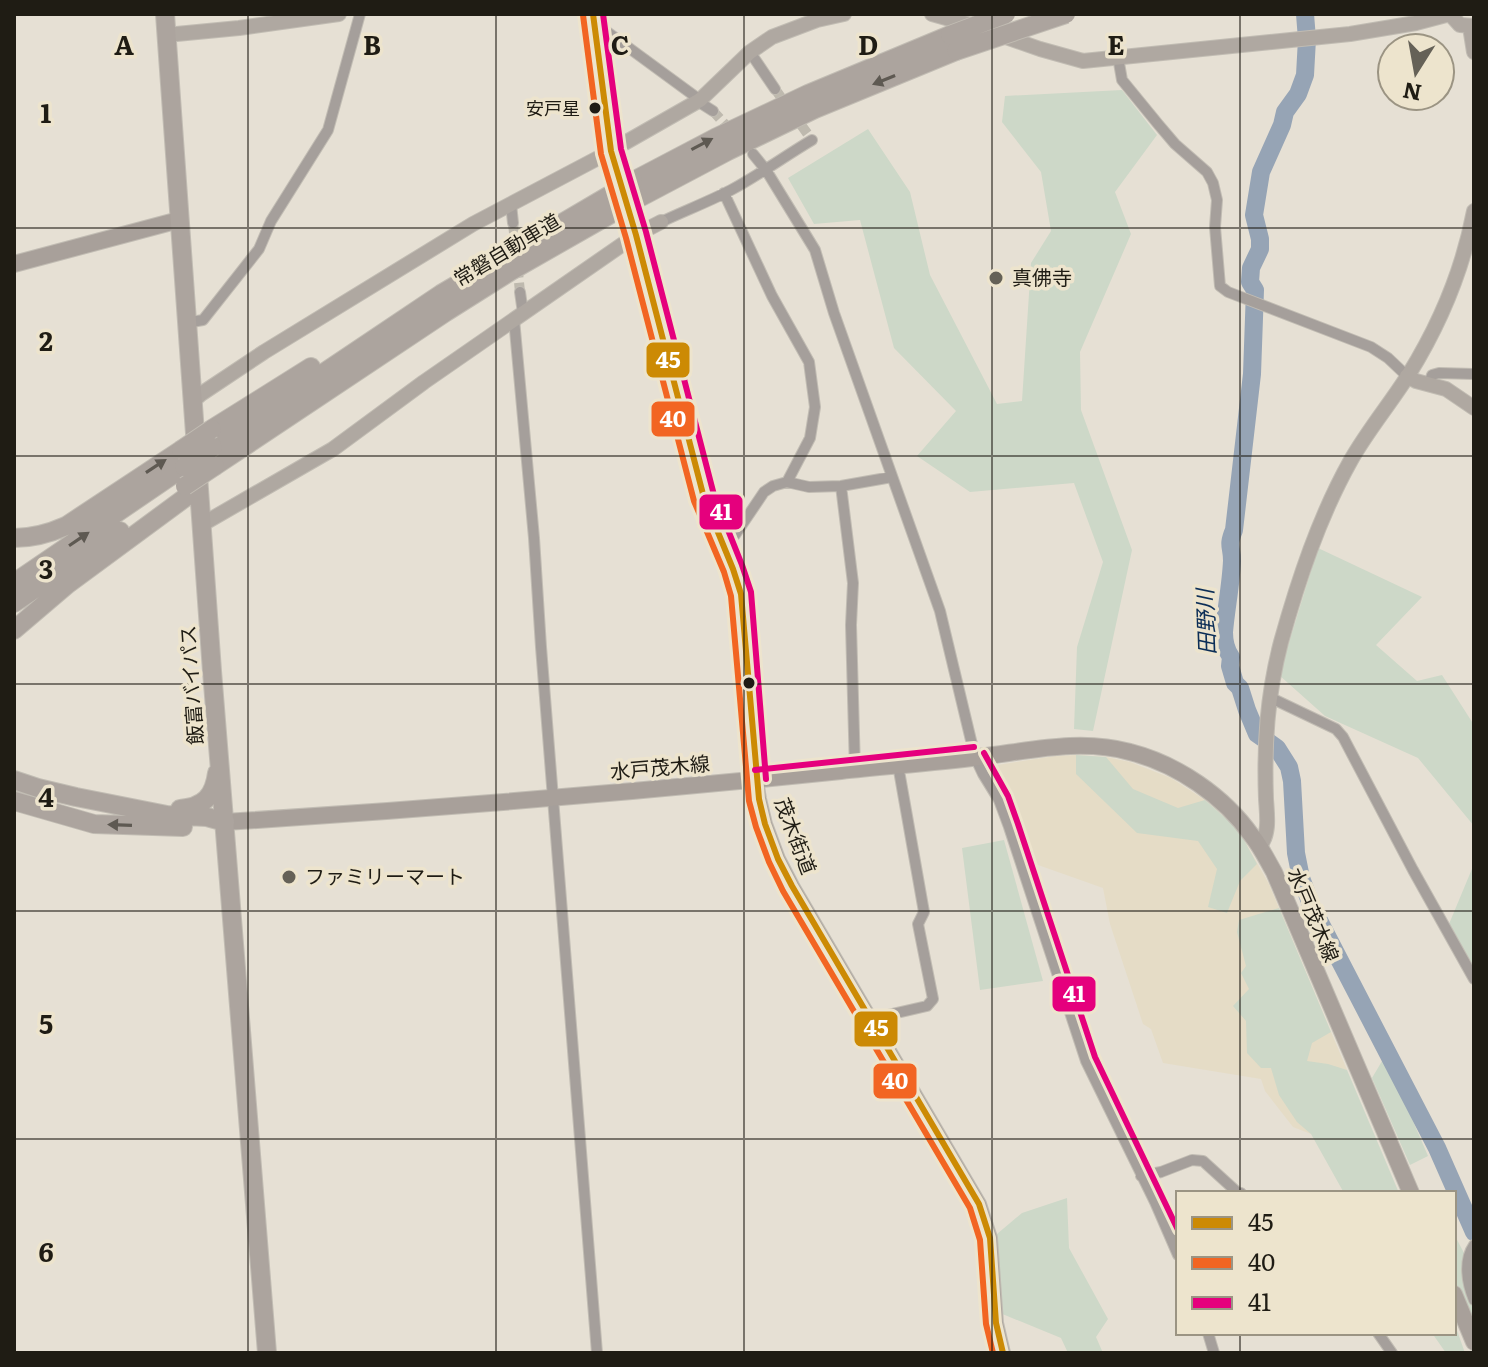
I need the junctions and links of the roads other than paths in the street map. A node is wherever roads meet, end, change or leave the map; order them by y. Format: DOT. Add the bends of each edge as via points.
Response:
graph roads {
  1 [pos="165,14"];
  2 [pos="339,14"];
  3 [pos="360,14"];
  4 [pos="844,14"];
  5 [pos="932,14"];
  6 [pos="1006,14"];
  7 [pos="1066,14"];
  8 [pos="1450,14"];
  9 [pos="594,18"];
  10 [pos="1472,26"];
  11 [pos="166,35"];
  12 [pos="953,43"];
  13 [pos="750,52"];
  14 [pos="1474,52"];
  15 [pos="1118,57"];
  16 [pos="775,89"];
  17 [pos="700,100"];
  18 [pos="713,111"];
  19 [pos="812,140"];
  20 [pos="611,151"];
  21 [pos="753,154"];
  22 [pos="766,170"];
  23 [pos="724,193"];
  24 [pos="511,204"];
  25 [pos="613,207"];
  26 [pos="1474,211"];
  27 [pos="179,220"];
  28 [pos="661,222"];
  29 [pos="513,223"];
  30 [pos="636,235"];
  31 [pos="14,264"];
  32 [pos="520,292"];
  33 [pos="518,316"];
  34 [pos="186,323"];
  35 [pos="1474,374"];
  36 [pos="1407,376"];
  37 [pos="1429,384"];
  38 [pos="192,402"];
  39 [pos="1474,408"];
  40 [pos="214,455"];
  41 [pos="182,458"];
  42 [pos="892,477"];
  43 [pos="787,482"];
  44 [pos="841,486"];
  45 [pos="186,492"];
  46 [pos="201,525"];
  47 [pos="14,538"];
  48 [pos="722,541"];
  49 [pos="14,583"];
  50 [pos="14,603"];
  51 [pos="14,630"];
  52 [pos="1269,697"];
  53 [pos="219,757"];
  54 [pos="975,757"];
  55 [pos="898,765"];
  56 [pos="855,770"];
  57 [pos="14,780"];
  58 [pos="756,780"];
  59 [pos="553,798"];
  60 [pos="14,801"];
  61 [pos="149,811"];
  62 [pos="225,822"];
  63 [pos="1260,846"];
  64 [pos="1474,979"];
  65 [pos="870,1019"];
  66 [pos="1141,1176"];
  67 [pos="1236,1191"];
  68 [pos="1410,1191"];
  69 [pos="1176,1251"];
  70 [pos="1472,1254"];
  71 [pos="1456,1298"];
  72 [pos="1474,1300"];
  73 [pos="1473,1334"];
  74 [pos="1379,1335"];
  75 [pos="267,1353"];
  76 [pos="597,1353"];
  77 [pos="1003,1353"];
  78 [pos="1392,1353"];
  1 -- 11 [label="highway, 飯富バイパス"];
  2 -- 11 [label="street"];
  3 -- 34 [label="street" via="328,130 259,249 203,320"];
  4 -- 13 [label="street" via="789,29"];
  5 -- 15 [label="street" via="1083,61"];
  6 -- 12 [label="highway, 常磐自動車道, bridge"];
  7 -- 12 [label="highway, 常磐自動車道, bridge"];
  8 -- 10 [label="street" via="1460,25"];
  8 -- 15 [label="street" via="1338,35"];
  9 -- 17 [label="street"];
  9 -- 20 [label="street, 茂木街道"];
  10 -- 14 [label="street"];
  11 -- 27 [label="highway, 飯富バイパス"];
  12 -- 25 [label="highway, 常磐自動車道, bridge" via="808,94 715,138"];
  13 -- 16 [label="street"];
  13 -- 17 [label="street"];
  15 -- 36 [label="street" via="1122,80 1213,183 1220,286 1371,347"];
  17 -- 18 [label="street"];
  17 -- 20 [label="street"];
  19 -- 22 [label="street"];
  20 -- 24 [label="street"];
  20 -- 30 [label="street, 茂木街道"];
  21 -- 22 [label="street"];
  22 -- 23 [label="street"];
  22 -- 42 [label="street" via="815,250"];
  23 -- 28 [label="street"];
  23 -- 43 [label="street" via="809,362 815,407 810,438"];
  24 -- 29 [label="street"];
  24 -- 38 [label="street" via="264,352"];
  25 -- 40 [label="highway" via="516,279 373,371"];
  25 -- 40 [label="highway, 常磐自動車道" via="582,211 502,247"];
  26 -- 36 [label="street" via="1451,292"];
  27 -- 31 [label="main road"];
  27 -- 34 [label="highway, 飯富バイパス"];
  28 -- 30 [label="street"];
  30 -- 33 [label="street"];
  30 -- 48 [label="street, 茂木街道" via="704,498"];
  32 -- 33 [label="street"];
  33 -- 46 [label="street" via="333,449"];
  33 -- 59 [label="street"];
  34 -- 38 [label="highway, 飯富バイパス"];
  35 -- 37 [label="street" via="1439,373"];
  36 -- 37 [label="street"];
  36 -- 52 [label="street" via="1349,463 1311,547"];
  37 -- 39 [label="street"];
  38 -- 46 [label="highway, 飯富バイパス"];
  40 -- 41 [label="highway, bridge"];
  40 -- 45 [label="highway"];
  47 -- 41 [label="highway, one-way" via="41,536 66,526"];
  49 -- 41 [label="highway, one-way"];
  42 -- 44 [label="street"];
  42 -- 54 [label="street" via="940,611"];
  43 -- 44 [label="street"];
  43 -- 48 [label="street" via="764,492 735,535"];
  44 -- 56 [label="street" via="853,583"];
  45 -- 50 [label="highway"];
  45 -- 51 [label="highway"];
  46 -- 53 [label="highway, 飯富バイパス"];
  48 -- 58 [label="street, 茂木街道" via="741,594"];
  52 -- 63 [label="street" via="1264,756 1267,823"];
  52 -- 64 [label="street" via="1343,737"];
  53 -- 61 [label="highway" via="212,792 202,803"];
  53 -- 62 [label="highway, 飯富バイパス"];
  54 -- 55 [label="main road, 水戸茂木線"];
  54 -- 63 [label="main road, 水戸茂木線" via="1066,746 1129,751 1206,789"];
  54 -- 66 [label="street" via="1009,827 1086,1061"];
  55 -- 56 [label="main road, 水戸茂木線"];
  55 -- 65 [label="street" via="933,999 927,1006"];
  56 -- 58 [label="main road, 水戸茂木線"];
  57 -- 61 [label="highway"];
  58 -- 59 [label="main road, 水戸茂木線"];
  58 -- 65 [label="street, 茂木街道" via="778,859"];
  59 -- 62 [label="main road, 水戸茂木線"];
  59 -- 76 [label="street"];
  62 -- 60 [label="highway, one-way" via="207,828 94,824"];
  61 -- 62 [label="highway"];
  62 -- 75 [label="highway, 飯富バイパス"];
  63 -- 68 [label="main road, 水戸茂木線"];
  65 -- 77 [label="street, 茂木街道" via="979,1204 990,1238"];
  66 -- 67 [label="street" via="1203,1161"];
  66 -- 69 [label="street"];
  70 -- 72 [label="street" via="1468,1287"];
  71 -- 73 [label="main road"];
  74 -- 78 [label="street"];
}
